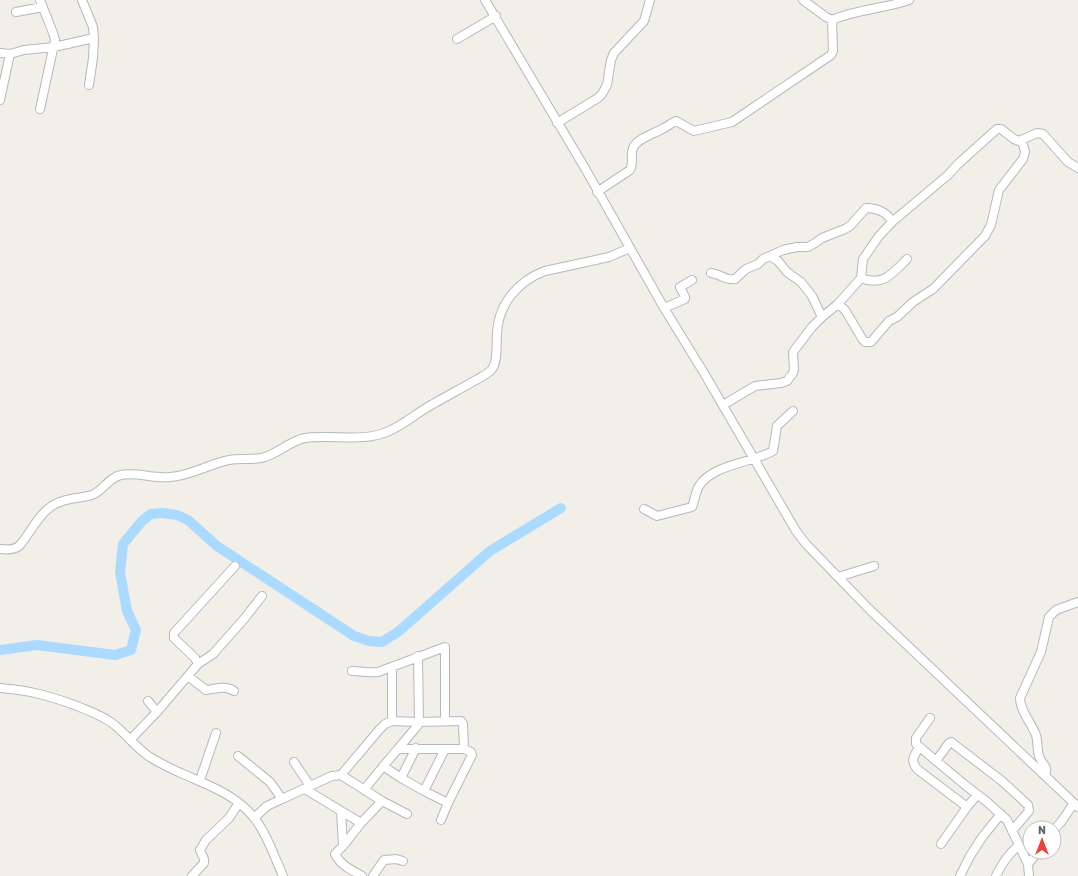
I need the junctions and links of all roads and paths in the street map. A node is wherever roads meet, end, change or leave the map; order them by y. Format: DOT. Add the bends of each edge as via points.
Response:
graph roads {
  1 [pos="82,0"];
  2 [pos="486,0"];
  3 [pos="650,0"];
  4 [pos="803,0"];
  5 [pos="909,0"];
  6 [pos="41,3"];
  7 [pos="16,12"];
  8 [pos="496,16"];
  9 [pos="832,20"];
  10 [pos="94,38"];
  11 [pos="457,39"];
  12 [pos="54,47"];
  13 [pos="0,52"];
  14 [pos="10,54"];
  15 [pos="88,85"];
  16 [pos="0,100"];
  17 [pos="40,109"];
  18 [pos="557,122"];
  19 [pos="1022,141"];
  20 [pos="1078,168"];
  21 [pos="597,192"];
  22 [pos="892,222"];
  23 [pos="630,248"];
  24 [pos="770,256"];
  25 [pos="907,259"];
  26 [pos="711,273"];
  27 [pos="861,278"];
  28 [pos="692,280"];
  29 [pos="838,304"];
  30 [pos="664,308"];
  31 [pos="822,317"];
  32 [pos="722,405"];
  33 [pos="793,411"];
  34 [pos="754,458"];
  35 [pos="644,509"];
  36 [pos="0,549"];
  37 [pos="235,566"];
  38 [pos="874,566"];
  39 [pos="838,577"];
  40 [pos="262,596"];
  41 [pos="1078,602"];
  42 [pos="418,656"];
  43 [pos="198,664"];
  44 [pos="392,667"];
  45 [pos="352,671"];
  46 [pos="188,676"];
  47 [pos="0,688"];
  48 [pos="234,691"];
  49 [pos="148,701"];
  50 [pos="157,712"];
  51 [pos="930,718"];
  52 [pos="392,721"];
  53 [pos="445,721"];
  54 [pos="419,722"];
  55 [pos="216,732"];
  56 [pos="130,740"];
  57 [pos="416,748"];
  58 [pos="399,749"];
  59 [pos="445,749"];
  60 [pos="464,749"];
  61 [pos="919,749"];
  62 [pos="238,756"];
  63 [pos="936,761"];
  64 [pos="294,762"];
  65 [pos="383,766"];
  66 [pos="341,775"];
  67 [pos="1045,775"];
  68 [pos="401,778"];
  69 [pos="200,780"];
  70 [pos="308,788"];
  71 [pos="364,790"];
  72 [pos="424,791"];
  73 [pos="977,795"];
  74 [pos="282,799"];
  75 [pos="382,801"];
  76 [pos="239,803"];
  77 [pos="448,803"];
  78 [pos="1076,805"];
  79 [pos="967,807"];
  80 [pos="340,811"];
  81 [pos="407,814"];
  82 [pos="1001,814"];
  83 [pos="254,818"];
  84 [pos="440,820"];
  85 [pos="1062,821"];
  86 [pos="361,823"];
  87 [pos="1012,830"];
  88 [pos="941,844"];
  89 [pos="1019,845"];
  90 [pos="343,846"];
  91 [pos="1031,860"];
  92 [pos="404,861"];
  93 [pos="1028,864"];
  94 [pos="192,876"];
  95 [pos="283,876"];
  96 [pos="362,876"];
  97 [pos="373,876"];
  98 [pos="960,876"];
  99 [pos="996,876"];
  100 [pos="1029,876"];
  1 -- 10 [label="street" via="93,28"];
  2 -- 8 [label="street"];
  3 -- 18 [label="street" via="644,21 612,56 607,85 602,94"];
  4 -- 9 [label="street"];
  5 -- 9 [label="street" via="894,6 854,12"];
  6 -- 7 [label="street"];
  6 -- 12 [label="street" via="55,38"];
  8 -- 11 [label="street"];
  8 -- 18 [label="street"];
  9 -- 21 [label="street" via="831,55 732,122 694,131 676,121 649,134 634,146 630,170"];
  10 -- 12 [label="street"];
  10 -- 15 [label="street" via="94,54"];
  12 -- 14 [label="street"];
  12 -- 17 [label="street"];
  13 -- 14 [label="street"];
  14 -- 16 [label="street"];
  18 -- 21 [label="street"];
  19 -- 20 [label="street" via="1039,133 1043,134 1068,162"];
  19 -- 22 [label="street" via="1017,141 1001,129 997,129"];
  19 -- 29 [label="street" via="1025,152 1023,159 999,190 991,225 985,236 933,289 889,321 868,343 863,340 845,310"];
  21 -- 23 [label="street"];
  22 -- 24 [label="street" via="885,213 874,208 866,208 845,229 808,247 783,250"];
  22 -- 27 [label="street" via="862,258"];
  23 -- 30 [label="street"];
  23 -- 36 [label="street" via="609,257 545,271 525,281 510,296 502,311 492,369 389,431 357,438 301,439 264,458 232,459 171,477 134,474 118,476 94,494 51,506 40,516 19,546 10,550"];
  24 -- 26 [label="street" via="746,269 735,279 730,280"];
  24 -- 31 [label="street" via="801,282 812,296"];
  25 -- 27 [label="street" via="890,276 882,280"];
  27 -- 29 [label="street"];
  28 -- 30 [label="street" via="680,287 685,299"];
  29 -- 31 [label="street"];
  30 -- 32 [label="street"];
  31 -- 32 [label="street" via="793,352 793,374 787,381 755,386"];
  32 -- 34 [label="street"];
  33 -- 34 [label="street" via="777,426 774,450"];
  34 -- 35 [label="street" via="707,478 699,486 692,507 657,516"];
  34 -- 39 [label="street" via="796,531"];
  37 -- 43 [label="street" via="174,633 174,638"];
  38 -- 39 [label="street"];
  39 -- 67 [label="street"];
  40 -- 43 [label="street" via="213,654"];
  41 -- 67 [label="street" via="1056,610 1049,617 1041,652 1020,698 1020,705 1037,737 1039,755 1046,765"];
  42 -- 44 [label="street"];
  42 -- 53 [label="street" via="446,647"];
  42 -- 54 [label="street"];
  43 -- 46 [label="street"];
  44 -- 45 [label="street" via="378,672"];
  44 -- 52 [label="street"];
  46 -- 48 [label="street" via="206,690 228,688"];
  46 -- 50 [label="street"];
  47 -- 56 [label="street" via="47,696 100,715"];
  49 -- 50 [label="street"];
  50 -- 56 [label="street"];
  51 -- 61 [label="street" via="916,738"];
  52 -- 54 [label="street"];
  52 -- 66 [label="street" via="379,730"];
  53 -- 54 [label="street"];
  53 -- 60 [label="street" via="462,722"];
  54 -- 58 [label="street"];
  55 -- 69 [label="street"];
  56 -- 69 [label="street" via="151,758"];
  57 -- 58 [label="street"];
  57 -- 59 [label="street"];
  57 -- 68 [label="street"];
  58 -- 65 [label="street"];
  59 -- 60 [label="street"];
  59 -- 72 [label="street"];
  60 -- 77 [label="street" via="472,755"];
  61 -- 63 [label="street"];
  61 -- 79 [label="street" via="913,760 917,769"];
  62 -- 74 [label="street" via="270,782"];
  63 -- 73 [label="street"];
  63 -- 87 [label="street" via="951,742 1002,781 1029,808"];
  64 -- 70 [label="street"];
  65 -- 68 [label="street"];
  65 -- 71 [label="street"];
  66 -- 70 [label="street" via="332,776"];
  66 -- 71 [label="street"];
  67 -- 78 [label="street"];
  68 -- 72 [label="street"];
  69 -- 76 [label="street" via="226,793"];
  70 -- 74 [label="street"];
  70 -- 80 [label="street"];
  71 -- 75 [label="street"];
  72 -- 77 [label="street"];
  73 -- 79 [label="street"];
  73 -- 82 [label="street"];
  74 -- 83 [label="street" via="266,806"];
  75 -- 81 [label="street"];
  75 -- 86 [label="street"];
  76 -- 83 [label="street"];
  76 -- 94 [label="street" via="226,823 203,844 200,850 204,863"];
  77 -- 84 [label="street"];
  78 -- 85 [label="street"];
  79 -- 88 [label="street"];
  80 -- 86 [label="street"];
  80 -- 90 [label="street"];
  82 -- 87 [label="street"];
  82 -- 98 [label="street" via="970,856"];
  83 -- 95 [label="street"];
  86 -- 90 [label="street"];
  87 -- 89 [label="street"];
  89 -- 93 [label="street"];
  89 -- 99 [label="street" via="1006,857"];
  90 -- 96 [label="street" via="335,854 338,859 343,865"];
  91 -- 93 [label="street"];
  92 -- 97 [label="street" via="384,860"];
  93 -- 100 [label="street"];
}
